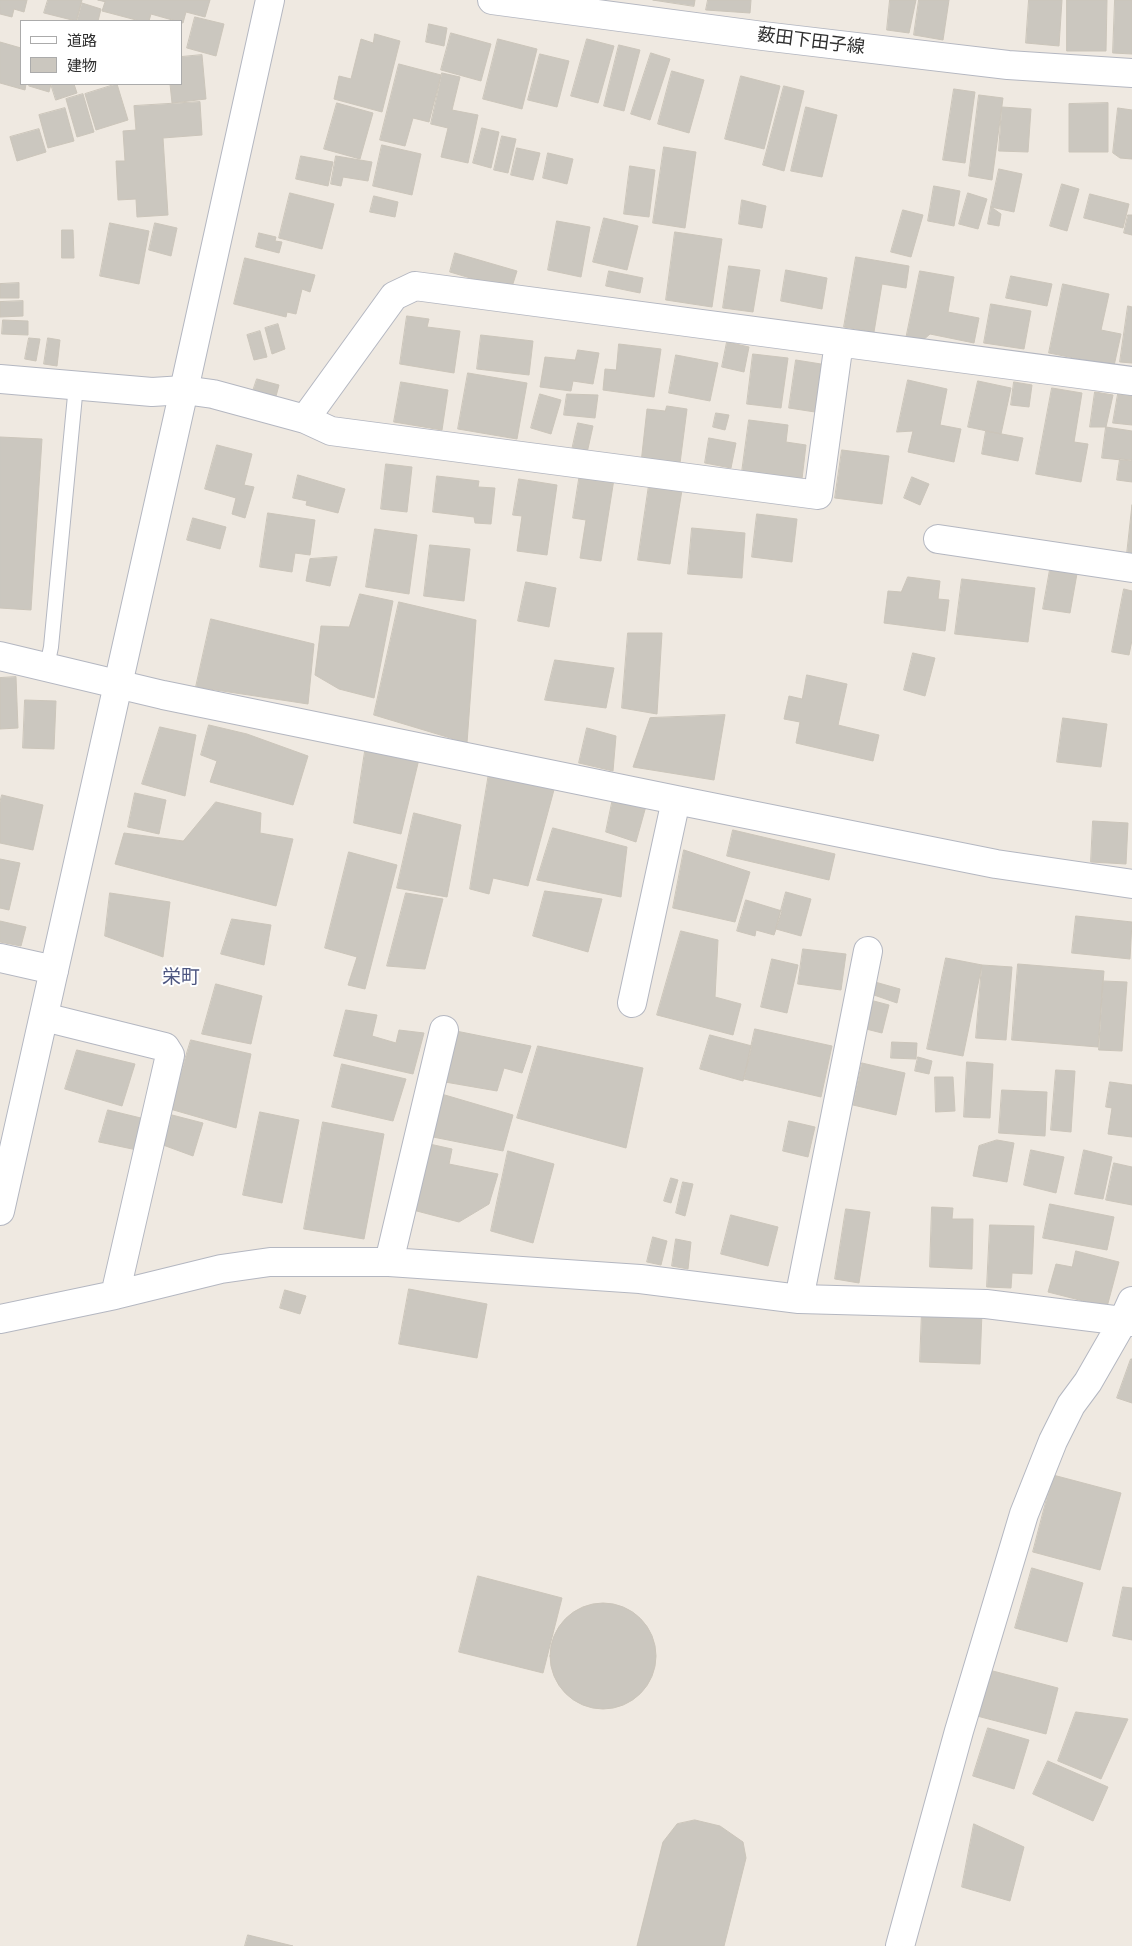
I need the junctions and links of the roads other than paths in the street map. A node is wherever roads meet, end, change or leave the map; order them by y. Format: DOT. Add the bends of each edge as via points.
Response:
graph roads {
  1 [pos="270,0"];
  2 [pos="492,0"];
  3 [pos="1132,73"];
  4 [pos="839,342"];
  5 [pos="0,379"];
  6 [pos="1132,380"];
  7 [pos="76,385"];
  8 [pos="184,390"];
  9 [pos="305,419"];
  10 [pos="938,539"];
  11 [pos="1132,568"];
  12 [pos="0,656"];
  13 [pos="47,666"];
  14 [pos="118,684"];
  15 [pos="676,800"];
  16 [pos="1132,884"];
  17 [pos="868,951"];
  18 [pos="0,958"];
  19 [pos="54,970"];
  20 [pos="632,1003"];
  21 [pos="44,1017"];
  22 [pos="444,1030"];
  23 [pos="0,1211"];
  24 [pos="389,1262"];
  25 [pos="115,1296"];
  26 [pos="799,1299"];
  27 [pos="1129,1315"];
  28 [pos="0,1319"];
  29 [pos="900,1946"];
  1 -- 8 [label="street"];
  2 -- 3 [label="street, 薮田下田子線" via="1008,65"];
  4 -- 6 [label="street"];
  4 -- 9 [label="street" via="415,286 394,296"];
  4 -- 9 [label="street" via="818,495 331,431"];
  5 -- 7 [label="street"];
  7 -- 8 [label="street" via="152,392"];
  7 -- 13 [label="lane"];
  8 -- 9 [label="street" via="213,394"];
  8 -- 14 [label="street"];
  10 -- 11 [label="street"];
  12 -- 13 [label="street"];
  13 -- 14 [label="street"];
  14 -- 15 [label="street"];
  14 -- 19 [label="street"];
  15 -- 16 [label="street" via="996,864"];
  15 -- 20 [label="street"];
  17 -- 26 [label="street"];
  18 -- 19 [label="street"];
  19 -- 21 [label="street"];
  21 -- 23 [label="street"];
  21 -- 25 [label="street" via="165,1047 170,1056"];
  22 -- 24 [label="street"];
  24 -- 25 [label="street" via="270,1262 222,1268"];
  24 -- 26 [label="street" via="640,1279"];
  25 -- 28 [label="street"];
  26 -- 27 [label="street" via="986,1304"];
  27 -- 29 [label="street" via="1071,1406 1053,1441 1024,1514 959,1731"];
}
